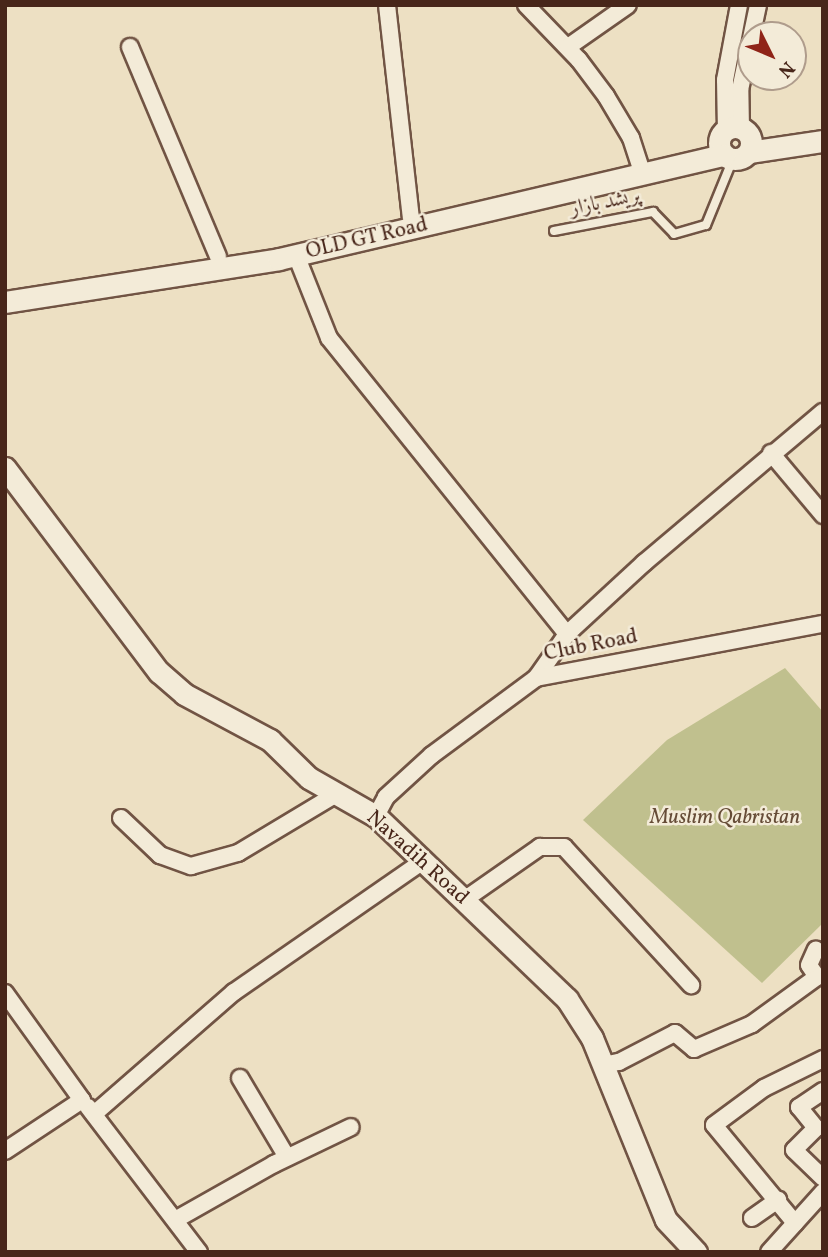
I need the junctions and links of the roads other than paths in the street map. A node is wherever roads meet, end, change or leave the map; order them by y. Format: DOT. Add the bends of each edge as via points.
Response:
graph roads {
  1 [pos="387,5"];
  2 [pos="526,5"];
  3 [pos="628,5"];
  4 [pos="739,5"];
  5 [pos="758,5"];
  6 [pos="130,47"];
  7 [pos="568,47"];
  8 [pos="823,126"];
  9 [pos="823,141"];
  10 [pos="735,144"];
  11 [pos="642,170"];
  12 [pos="411,218"];
  13 [pos="554,231"];
  14 [pos="296,255"];
  15 [pos="218,256"];
  16 [pos="5,291"];
  17 [pos="5,302"];
  18 [pos="823,412"];
  19 [pos="771,453"];
  20 [pos="5,468"];
  21 [pos="823,515"];
  22 [pos="823,624"];
  23 [pos="567,634"];
  24 [pos="536,678"];
  25 [pos="335,794"];
  26 [pos="376,816"];
  27 [pos="121,818"];
  28 [pos="423,862"];
  29 [pos="464,900"];
  30 [pos="816,949"];
  31 [pos="691,985"];
  32 [pos="5,993"];
  33 [pos="822,1062"];
  34 [pos="603,1065"];
  35 [pos="240,1077"];
  36 [pos="823,1091"];
  37 [pos="82,1100"];
  38 [pos="94,1114"];
  39 [pos="351,1127"];
  40 [pos="5,1151"];
  41 [pos="287,1157"];
  42 [pos="823,1178"];
  43 [pos="823,1192"];
  44 [pos="778,1200"];
  45 [pos="752,1218"];
  46 [pos="174,1220"];
  47 [pos="795,1223"];
  48 [pos="199,1252"];
  49 [pos="696,1252"];
  50 [pos="769,1252"];
  1 -- 12 [label="street"];
  2 -- 7 [label="street"];
  3 -- 7 [label="street"];
  4 -- 10 [label="street" via="725,80"];
  5 -- 10 [label="street" via="740,90"];
  6 -- 15 [label="street"];
  7 -- 11 [label="street" via="606,96"];
  8 -- 10 [label="main road"];
  9 -- 10 [label="main road, OLD GT Road"];
  10 -- 11 [label="main road, OLD GT Road"];
  10 -- 13 [label="lane, پریشد بازار" via="706,225 674,234 653,212"];
  11 -- 12 [label="main road, OLD GT Road"];
  11 -- 14 [label="main road, OLD GT Road"];
  12 -- 15 [label="main road, OLD GT Road"];
  14 -- 17 [label="main road, OLD GT Road"];
  14 -- 23 [label="street" via="329,338"];
  15 -- 16 [label="main road, OLD GT Road"];
  18 -- 19 [label="street"];
  19 -- 21 [label="street"];
  19 -- 23 [label="street"];
  20 -- 25 [label="main road, Navadih Road" via="159,672 184,694 270,740 309,778"];
  22 -- 24 [label="street, Club Road"];
  23 -- 24 [label="street"];
  24 -- 26 [label="street, Club Road" via="432,755 386,797"];
  25 -- 26 [label="main road, Navadih Road"];
  25 -- 27 [label="street" via="238,853 191,866 160,855"];
  26 -- 28 [label="main road, Navadih Road"];
  28 -- 29 [label="main road, Navadih Road"];
  28 -- 38 [label="street" via="234,992"];
  29 -- 31 [label="street" via="540,847 565,847"];
  29 -- 34 [label="main road, Navadih Road" via="567,999 593,1038"];
  30 -- 34 [label="street" via="808,965 817,977 752,1024 694,1049 675,1033 619,1062"];
  32 -- 37 [label="street"];
  33 -- 44 [label="street" via="764,1088 714,1125"];
  34 -- 49 [label="main road, Navadih Road" via="666,1220"];
  35 -- 41 [label="street"];
  36 -- 42 [label="street" via="799,1107 816,1128 794,1150"];
  37 -- 38 [label="street"];
  37 -- 40 [label="street"];
  38 -- 46 [label="street"];
  39 -- 41 [label="street"];
  41 -- 46 [label="street"];
  43 -- 47 [label="street"];
  44 -- 45 [label="street"];
  44 -- 47 [label="street"];
  46 -- 48 [label="street"];
  47 -- 50 [label="street"];
}
